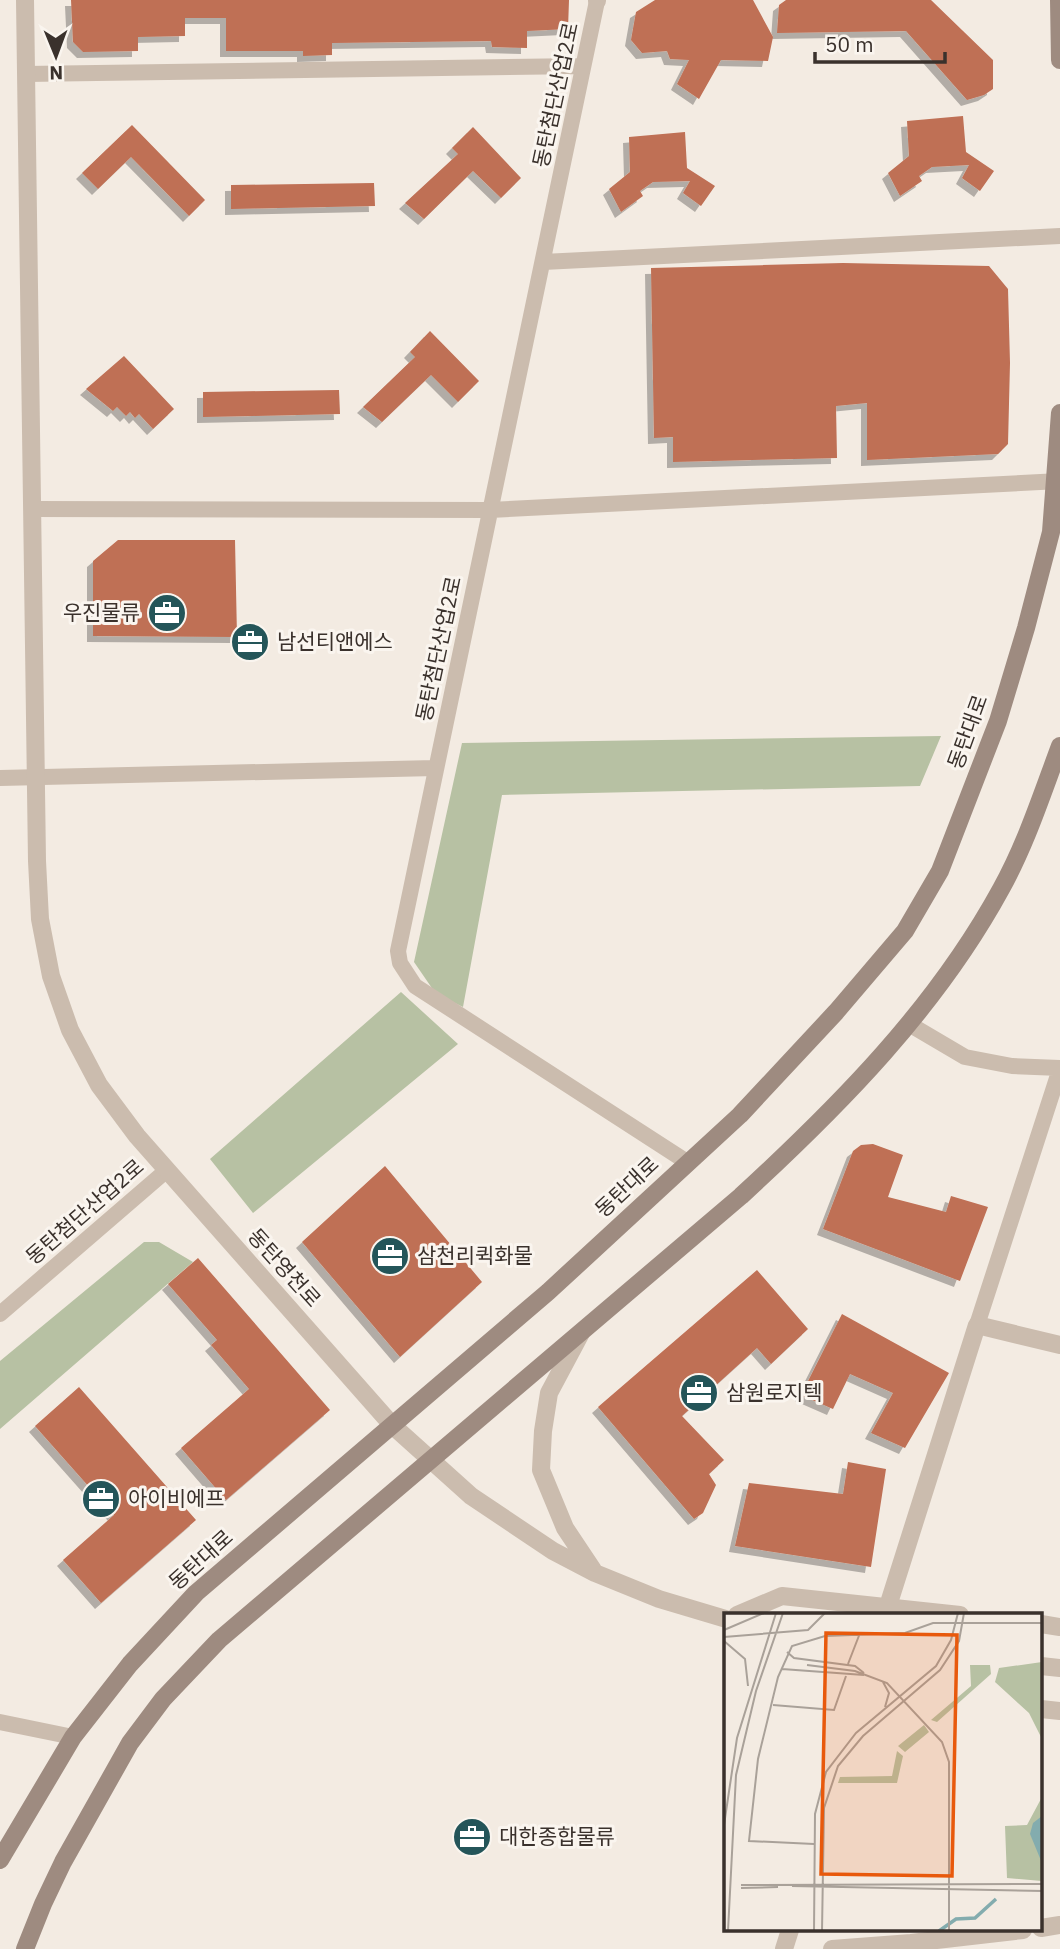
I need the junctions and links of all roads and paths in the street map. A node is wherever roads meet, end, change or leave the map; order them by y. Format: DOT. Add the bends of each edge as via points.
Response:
graph roads {
  1 [pos="24,0"];
  2 [pos="597,0"];
  3 [pos="1059,0"];
  4 [pos="1060,60"];
  5 [pos="583,66"];
  6 [pos="26,74"];
  7 [pos="1060,236"];
  8 [pos="543,261"];
  9 [pos="1060,413"];
  10 [pos="1058,481"];
  11 [pos="32,509"];
  12 [pos="491,510"];
  13 [pos="1060,746"];
  14 [pos="435,768"];
  15 [pos="0,770"];
  16 [pos="36,776"];
  17 [pos="0,778"];
  18 [pos="909,1024"];
  19 [pos="1060,1068"];
  20 [pos="687,1162"];
  21 [pos="166,1170"];
  22 [pos="0,1314"];
  23 [pos="977,1325"];
  24 [pos="582,1332"];
  25 [pos="1060,1345"];
  26 [pos="392,1424"];
  27 [pos="430,1460"];
  28 [pos="595,1573"];
  29 [pos="888,1606"];
  30 [pos="742,1613"];
  31 [pos="944,1613"];
  32 [pos="724,1618"];
  33 [pos="1042,1624"];
  34 [pos="1060,1627"];
  35 [pos="1042,1666"];
  36 [pos="1060,1668"];
  37 [pos="1042,1709"];
  38 [pos="1060,1711"];
  39 [pos="0,1722"];
  40 [pos="73,1737"];
  41 [pos="0,1860"];
  42 [pos="1060,1925"];
  43 [pos="1042,1928"];
  44 [pos="789,1932"];
  45 [pos="1006,1932"];
  46 [pos="25,1949"];
  47 [pos="784,1949"];
  48 [pos="832,1949"];
  1 -- 6 [label="street, 동탄영천로"];
  2 -- 5 [label="street, 동탄첨단산업2로"];
  3 -- 4 [label="main road"];
  5 -- 6 [label="street"];
  5 -- 8 [label="street, 동탄첨단산업2로"];
  6 -- 11 [label="street, 동탄영천로"];
  7 -- 8 [label="street"];
  8 -- 12 [label="street, 동탄첨단산업2로"];
  9 -- 10 [label="main road, 동탄대로"];
  10 -- 12 [label="street"];
  10 -- 20 [label="main road, 동탄대로" via="1051,532 998,721 940,872 905,931 836,1012 740,1115"];
  11 -- 12 [label="street"];
  11 -- 16 [label="street, 동탄영천로"];
  12 -- 14 [label="street, 동탄첨단산업2로"];
  13 -- 18 [label="main road" via="1002,888 942,984"];
  14 -- 16 [label="street"];
  14 -- 20 [label="street, 동탄첨단산업2로" via="398,951 407,975 415,986"];
  15 -- 16 [label="street"];
  16 -- 17 [label="street"];
  16 -- 21 [label="street, 동탄영천로" via="40,919 51,976 70,1030 99,1085"];
  18 -- 19 [label="street" via="965,1057 1012,1066"];
  18 -- 24 [label="main road" via="803,1139"];
  19 -- 23 [label="street"];
  20 -- 26 [label="main road, 동탄대로" via="548,1292"];
  21 -- 22 [label="street, 동탄첨단산업2로"];
  21 -- 26 [label="street, 동탄영천로"];
  23 -- 25 [label="street"];
  23 -- 29 [label="street"];
  24 -- 27 [label="main road"];
  24 -- 28 [label="street" via="549,1393 541,1470 565,1528"];
  26 -- 27 [label="street, 동탄영천로"];
  26 -- 40 [label="main road, 동탄대로" via="196,1593 130,1664"];
  27 -- 28 [label="street, 동탄영천로" via="471,1496"];
  27 -- 46 [label="main road" via="219,1640 163,1699 97,1798"];
  28 -- 32 [label="street, 동탄영천로"];
  29 -- 30 [label="street" via="782,1596"];
  29 -- 31 [label="street"];
  33 -- 34 [label="street"];
  35 -- 36 [label="street"];
  37 -- 38 [label="street"];
  39 -- 40 [label="street"];
  40 -- 41 [label="main road, 동탄대로"];
  42 -- 43 [label="street"];
  44 -- 47 [label="street"];
  45 -- 48 [label="street"];
}
